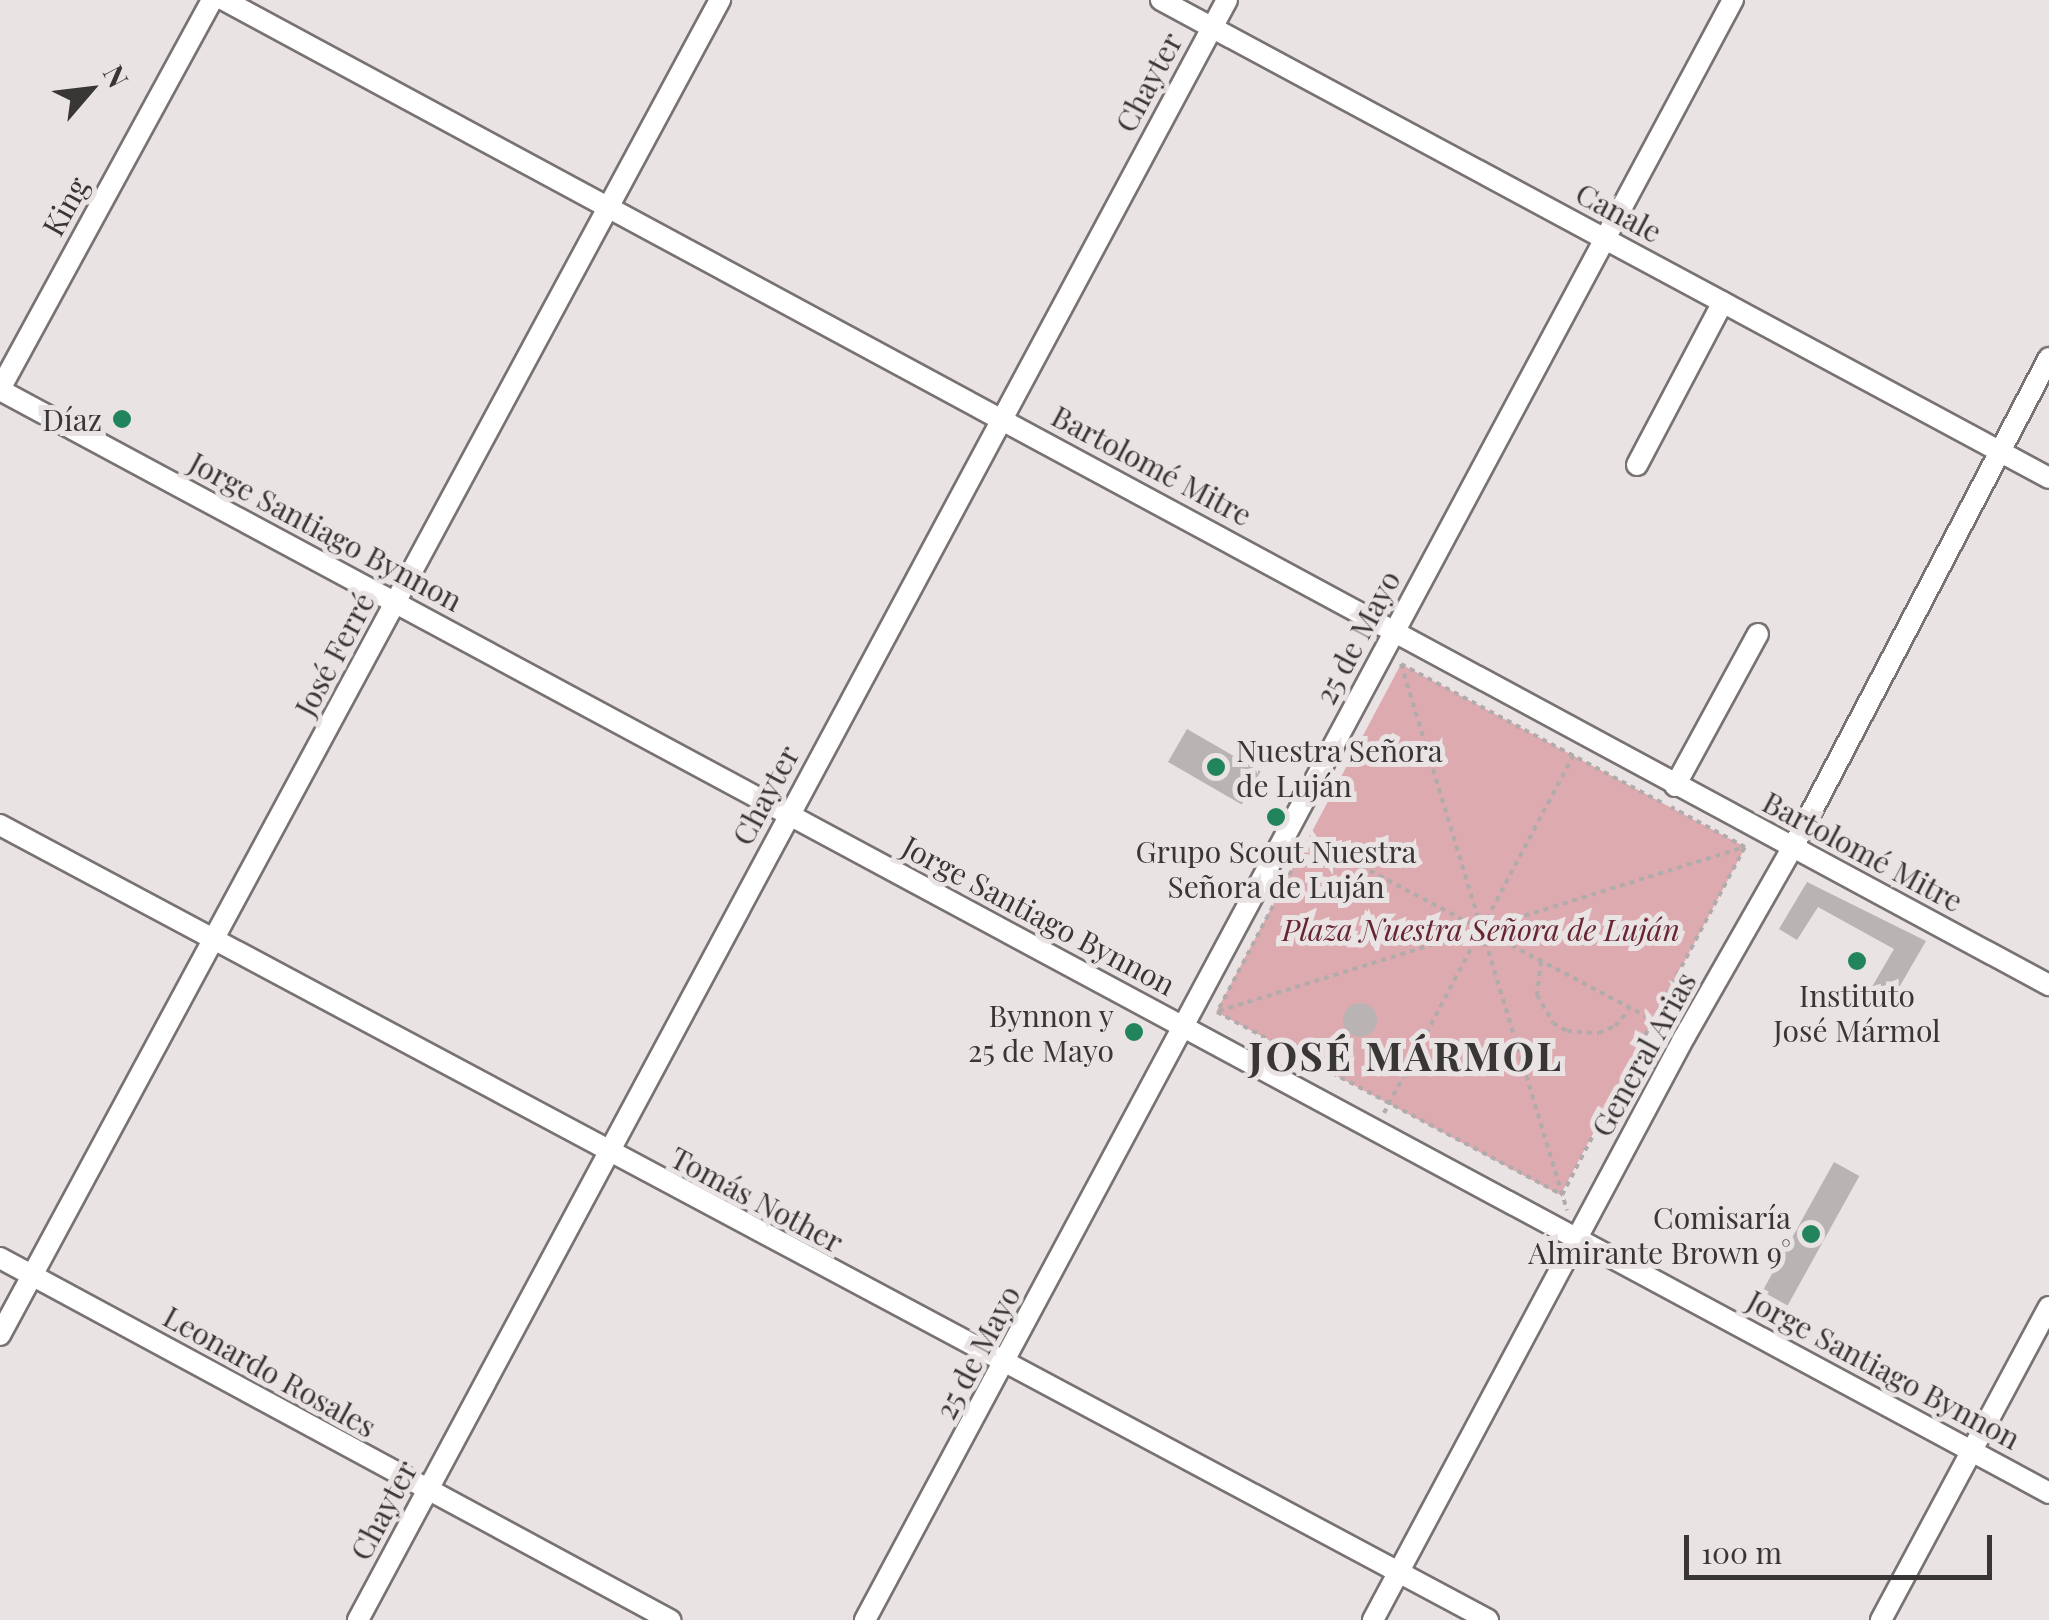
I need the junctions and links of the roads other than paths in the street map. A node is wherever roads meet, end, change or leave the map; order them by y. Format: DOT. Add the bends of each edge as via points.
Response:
graph roads {
  1 [pos="212,0"];
  2 [pos="224,0"];
  3 [pos="720,0"];
  4 [pos="1161,0"];
  5 [pos="1227,0"];
  6 [pos="1732,0"];
  7 [pos="1212,28"];
  8 [pos="608,206"];
  9 [pos="1603,238"];
  10 [pos="1723,302"];
  11 [pos="2049,358"];
  12 [pos="0,389"];
  13 [pos="1000,417"];
  14 [pos="1999,452"];
  15 [pos="1637,465"];
  16 [pos="2049,478"];
  17 [pos="396,602"];
  18 [pos="1395,630"];
  19 [pos="1758,634"];
  20 [pos="1675,786"];
  21 [pos="789,814"];
  22 [pos="0,825"];
  23 [pos="1793,847"];
  24 [pos="214,942"];
  25 [pos="2049,986"];
  26 [pos="1185,1028"];
  27 [pos="608,1153"];
  28 [pos="1577,1238"];
  29 [pos="0,1258"];
  30 [pos="32,1275"];
  31 [pos="2049,1307"];
  32 [pos="0,1335"];
  33 [pos="1004,1365"];
  34 [pos="1973,1451"];
  35 [pos="428,1491"];
  36 [pos="2049,1492"];
  37 [pos="1399,1573"];
  38 [pos="358,1620"];
  39 [pos="670,1620"];
  40 [pos="865,1620"];
  41 [pos="1373,1620"];
  42 [pos="1488,1620"];
  43 [pos="1881,1620"];
  1 -- 12 [label="street, King"];
  2 -- 8 [label="street, Bartolomé Mitre"];
  3 -- 8 [label="street, José Ferré"];
  4 -- 7 [label="street, Canale"];
  5 -- 7 [label="street, Chayter"];
  6 -- 9 [label="street, 25 de Mayo"];
  7 -- 9 [label="street, Canale"];
  7 -- 13 [label="street, Chayter"];
  8 -- 13 [label="street, Bartolomé Mitre"];
  8 -- 17 [label="street, José Ferré"];
  9 -- 10 [label="street, Canale"];
  9 -- 18 [label="street, 25 de Mayo"];
  10 -- 14 [label="street, Canale"];
  10 -- 15 [label="street"];
  11 -- 14 [label="street, General Arias"];
  12 -- 17 [label="street, Jorge Santiago Bynnon"];
  13 -- 18 [label="street, Bartolomé Mitre"];
  13 -- 21 [label="street, Chayter"];
  14 -- 16 [label="street, Canale"];
  14 -- 23 [label="street, General Arias"];
  17 -- 21 [label="street, Jorge Santiago Bynnon"];
  17 -- 24 [label="street, José Ferré"];
  18 -- 20 [label="street, Bartolomé Mitre" via="1578,746"];
  18 -- 26 [label="street, 25 de Mayo" via="1300,833"];
  19 -- 20 [label="street"];
  20 -- 23 [label="street, Bartolomé Mitre"];
  21 -- 26 [label="street, Jorge Santiago Bynnon"];
  21 -- 27 [label="street, Chayter"];
  22 -- 24 [label="street, Tomás Nother"];
  23 -- 25 [label="street, Bartolomé Mitre"];
  23 -- 28 [label="street, General Arias"];
  24 -- 27 [label="street, Tomás Nother"];
  24 -- 30 [label="street, José Ferré"];
  26 -- 28 [label="street, Jorge Santiago Bynnon"];
  26 -- 33 [label="street, 25 de Mayo"];
  27 -- 33 [label="street, Tomás Nother"];
  27 -- 35 [label="street, Chayter"];
  28 -- 34 [label="street, Jorge Santiago Bynnon"];
  28 -- 37 [label="street, General Arias"];
  29 -- 30 [label="street, Leonardo Rosales"];
  30 -- 32 [label="street, José Ferré"];
  30 -- 35 [label="street, Leonardo Rosales"];
  31 -- 34 [label="street"];
  33 -- 37 [label="street, Tomás Nother"];
  33 -- 40 [label="street, 25 de Mayo"];
  34 -- 36 [label="street, Jorge Santiago Bynnon"];
  34 -- 43 [label="street"];
  35 -- 38 [label="street, Chayter"];
  35 -- 39 [label="street, Leonardo Rosales"];
  37 -- 41 [label="street, General Arias"];
  37 -- 42 [label="street, Tomás Nother"];
}
